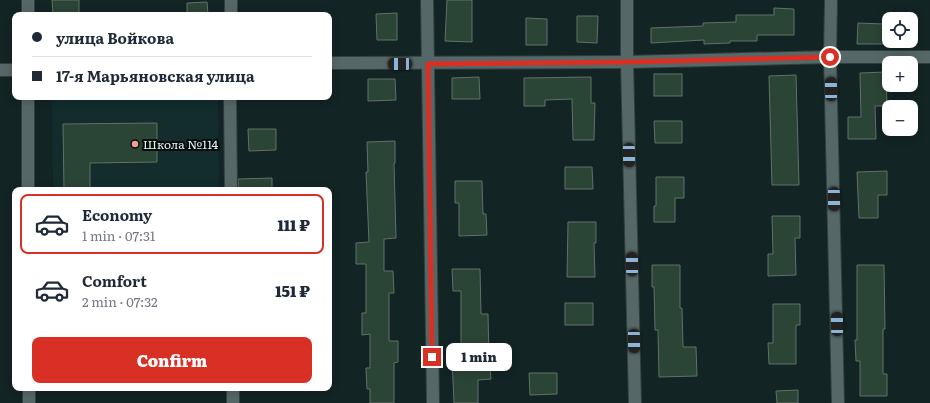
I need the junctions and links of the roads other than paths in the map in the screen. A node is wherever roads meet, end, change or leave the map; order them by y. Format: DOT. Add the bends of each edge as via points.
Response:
graph roads {
  1 [pos="28,0"];
  2 [pos="232,0"];
  3 [pos="427,0"];
  4 [pos="627,0"];
  5 [pos="831,0"];
  6 [pos="28,12"];
  7 [pos="231,12"];
  8 [pos="830,57"];
  9 [pos="930,57"];
  10 [pos="627,62"];
  11 [pos="332,63"];
  12 [pos="428,64"];
  13 [pos="0,70"];
  14 [pos="12,70"];
  15 [pos="28,100"];
  16 [pos="230,100"];
  17 [pos="28,187"];
  18 [pos="230,187"];
  19 [pos="29,391"];
  20 [pos="233,391"];
  21 [pos="29,403"];
  22 [pos="233,403"];
  23 [pos="433,403"];
  24 [pos="635,403"];
  25 [pos="838,403"];
  1 -- 6 [label="street"];
  2 -- 7 [label="street"];
  3 -- 12 [label="street"];
  4 -- 10 [label="street"];
  5 -- 8 [label="street"];
  8 -- 9 [label="street"];
  8 -- 10 [label="street"];
  8 -- 25 [label="street"];
  10 -- 12 [label="street"];
  10 -- 24 [label="street"];
  11 -- 12 [label="street"];
  12 -- 23 [label="street"];
  13 -- 14 [label="street"];
  15 -- 17 [label="street"];
  16 -- 18 [label="street"];
  19 -- 21 [label="street"];
  20 -- 22 [label="street"];
}
